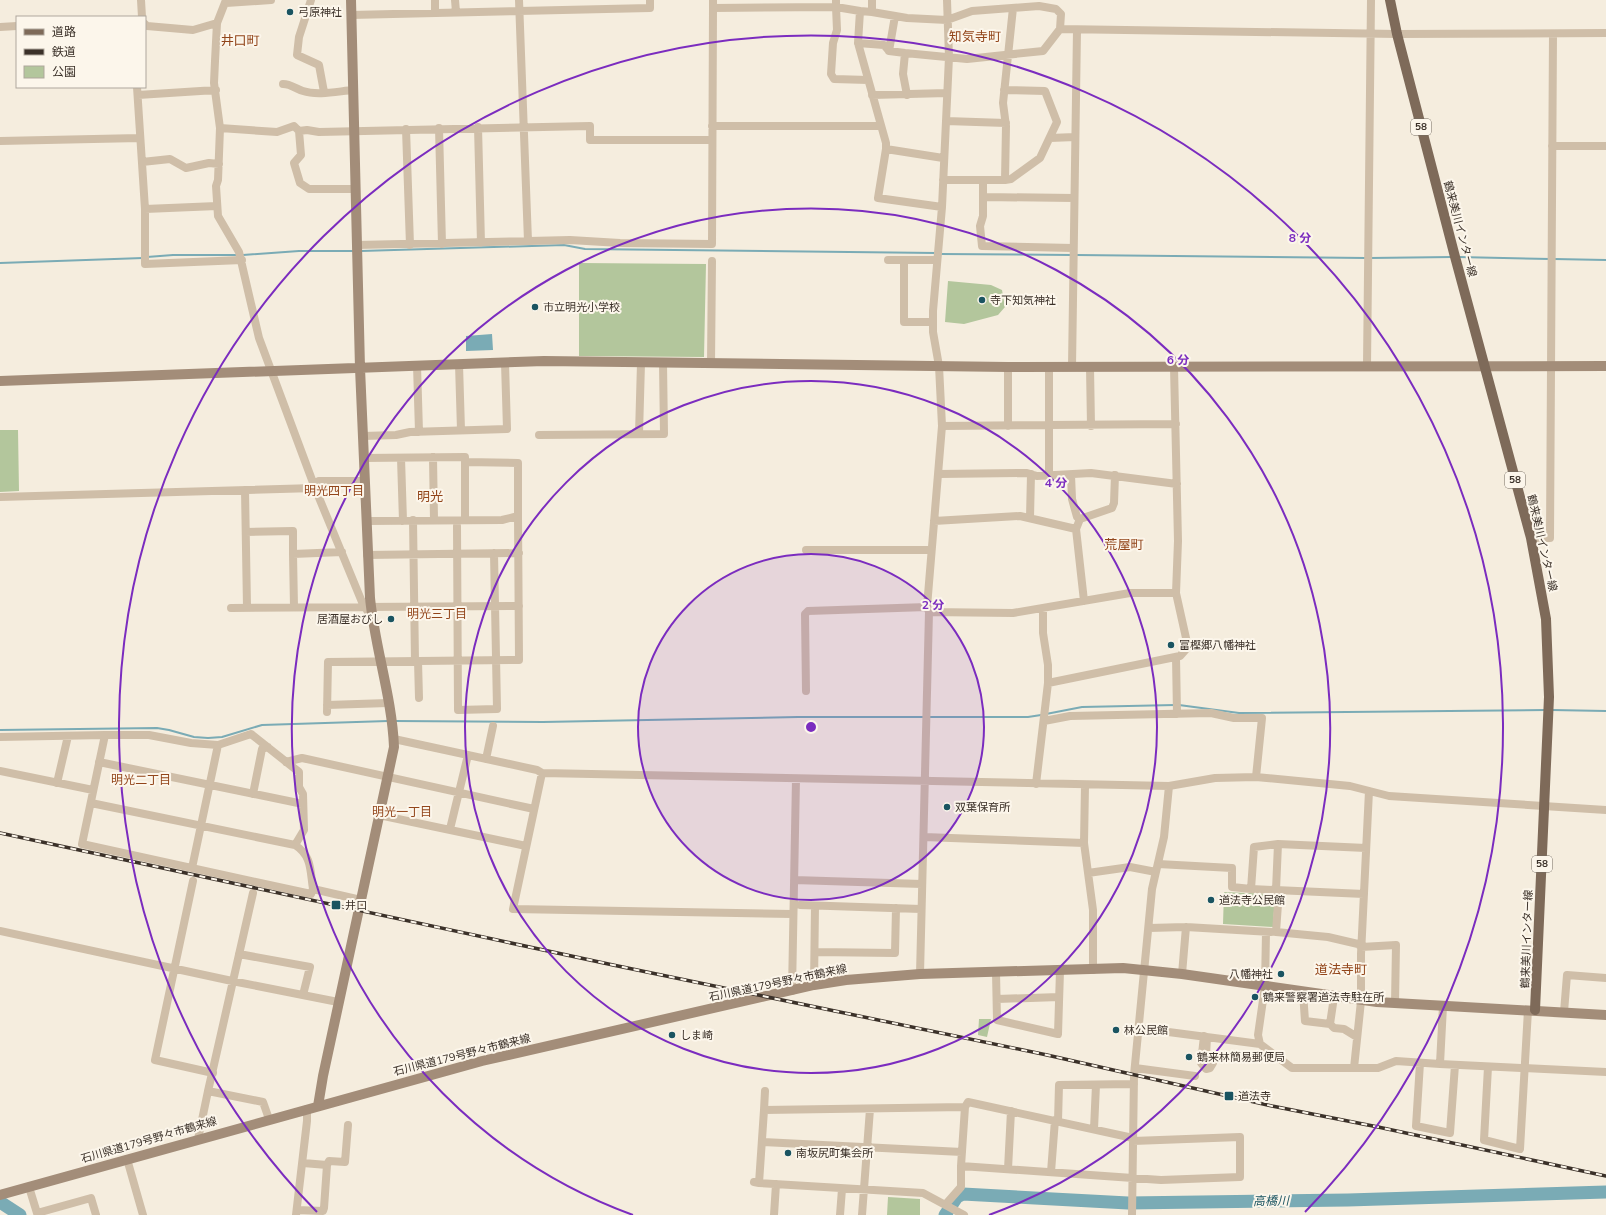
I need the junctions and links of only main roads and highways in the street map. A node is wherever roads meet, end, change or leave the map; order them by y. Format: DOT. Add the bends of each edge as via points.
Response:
graph roads {
  1 [pos="1390,0"];
  2 [pos="1532,1010"];
  1 -- 2 [label="main road, 鶴来美川インター線 / 58" via="1454,253 1531,538 1546,619 1549,701"];
}
